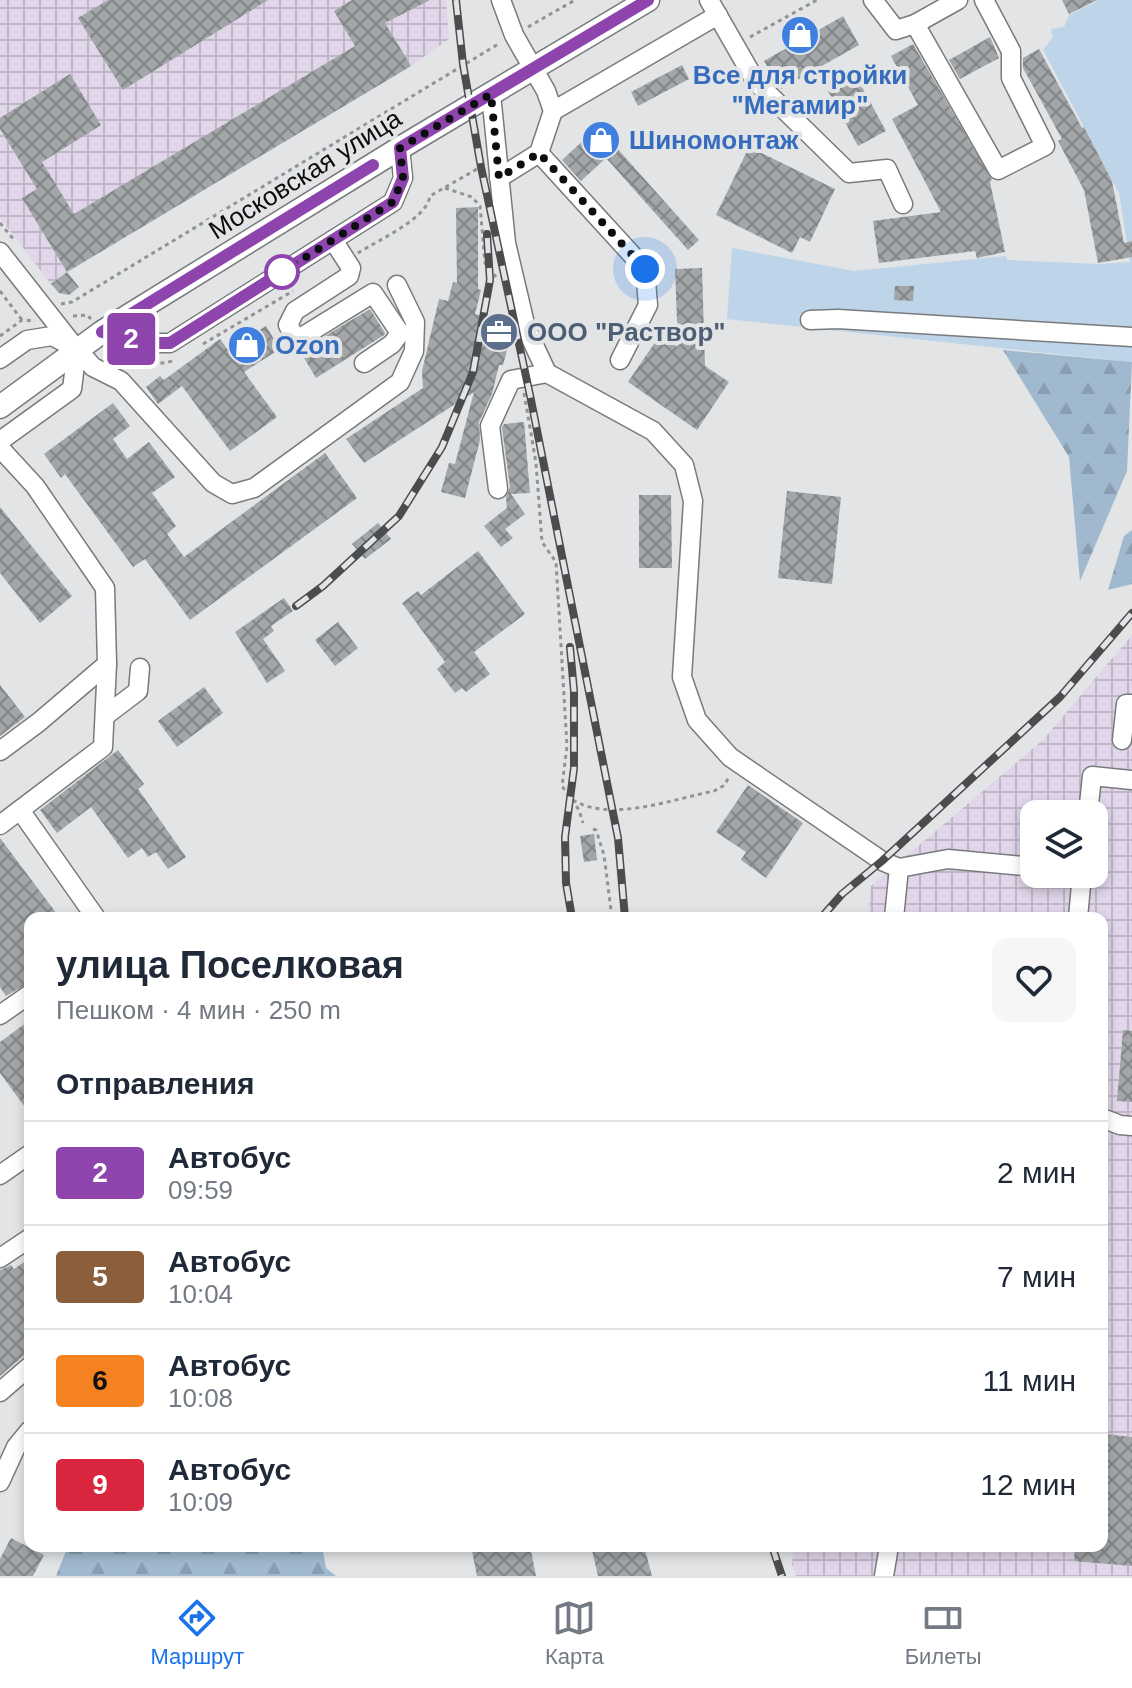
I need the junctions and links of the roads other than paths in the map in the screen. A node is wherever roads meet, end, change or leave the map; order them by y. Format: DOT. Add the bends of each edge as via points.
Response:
graph roads {
  1 [pos="501,0"];
  2 [pos="648,0"];
  3 [pos="873,0"];
  4 [pos="958,0"];
  5 [pos="984,0"];
  6 [pos="713,8"];
  7 [pos="915,24"];
  8 [pos="534,70"];
  9 [pos="491,94"];
  10 [pos="553,111"];
  11 [pos="400,148"];
  12 [pos="539,153"];
  13 [pos="499,178"];
  14 [pos="903,204"];
  15 [pos="333,240"];
  16 [pos="0,252"];
  17 [pos="397,285"];
  18 [pos="810,320"];
  19 [pos="102,332"];
  20 [pos="1132,337"];
  21 [pos="77,349"];
  22 [pos="0,359"];
  23 [pos="620,360"];
  24 [pos="364,363"];
  25 [pos="547,373"];
  26 [pos="0,407"];
  27 [pos="0,441"];
  28 [pos="0,448"];
  29 [pos="498,489"];
  30 [pos="107,664"];
  31 [pos="140,668"];
  32 [pos="1132,704"];
  33 [pos="105,716"];
  34 [pos="1122,740"];
  35 [pos="0,751"];
  36 [pos="1132,780"];
  37 [pos="1089,800"];
  38 [pos="7,816"];
  39 [pos="1020,866"];
  40 [pos="899,868"];
  41 [pos="1081,888"];
  42 [pos="91,912"];
  43 [pos="895,912"];
  44 [pos="1079,912"];
  45 [pos="24,998"];
  46 [pos="0,1015"];
  47 [pos="1108,1120"];
  48 [pos="1132,1126"];
  49 [pos="24,1158"];
  50 [pos="0,1175"];
  51 [pos="24,1242"];
  52 [pos="0,1258"];
  53 [pos="24,1371"];
  54 [pos="0,1392"];
  55 [pos="24,1437"];
  56 [pos="0,1482"];
  57 [pos="888,1552"];
  58 [pos="884,1576"];
  1 -- 8 [label="street"];
  2 -- 8 [label="main road, Московская улица"];
  3 -- 7 [label="street" via="896,30"];
  4 -- 7 [label="street"];
  5 -- 7 [label="street" via="1011,51 1011,78 1045,146 998,170"];
  6 -- 10 [label="street"];
  6 -- 14 [label="street" via="756,82 849,173 887,169"];
  8 -- 9 [label="main road, Московская улица"];
  8 -- 10 [label="street"];
  9 -- 11 [label="main road, Московская улица"];
  9 -- 13 [label="street"];
  10 -- 12 [label="street"];
  11 -- 15 [label="street" via="403,178 393,202"];
  11 -- 19 [label="main road, Московская улица"];
  12 -- 13 [label="street"];
  12 -- 23 [label="street" via="645,269 648,305"];
  13 -- 25 [label="street" via="506,243 526,328"];
  15 -- 19 [label="street" via="170,343"];
  15 -- 24 [label="street" via="351,268 349,276 295,311 288,325 297,340 373,293 400,333"];
  16 -- 21 [label="street"];
  17 -- 21 [label="street" via="415,322 414,351 400,382 254,488 232,494 213,483 121,381 93,367"];
  18 -- 20 [label="street"];
  19 -- 21 [label="main road, Московская улица"];
  21 -- 22 [label="street" via="52,336 27,340"];
  21 -- 26 [label="main road, Московская улица"];
  21 -- 27 [label="street" via="72,389"];
  25 -- 29 [label="street" via="511,380 490,426"];
  25 -- 40 [label="street" via="653,431 684,465 693,501 682,677 697,720 730,757"];
  28 -- 30 [label="street" via="35,486 105,588"];
  30 -- 33 [label="street"];
  30 -- 35 [label="street"];
  31 -- 33 [label="street" via="138,691"];
  32 -- 34 [label="street" via="1126,704"];
  33 -- 38 [label="street" via="103,747"];
  36 -- 37 [label="street" via="1092,776"];
  38 -- 42 [label="street"];
  39 -- 40 [label="street" via="948,859"];
  40 -- 43 [label="street"];
  41 -- 44 [label="street"];
  45 -- 46 [label="street"];
  47 -- 48 [label="street"];
  49 -- 50 [label="street"];
  51 -- 52 [label="street"];
  53 -- 54 [label="street"];
  55 -- 56 [label="street"];
  57 -- 58 [label="street"];
}
